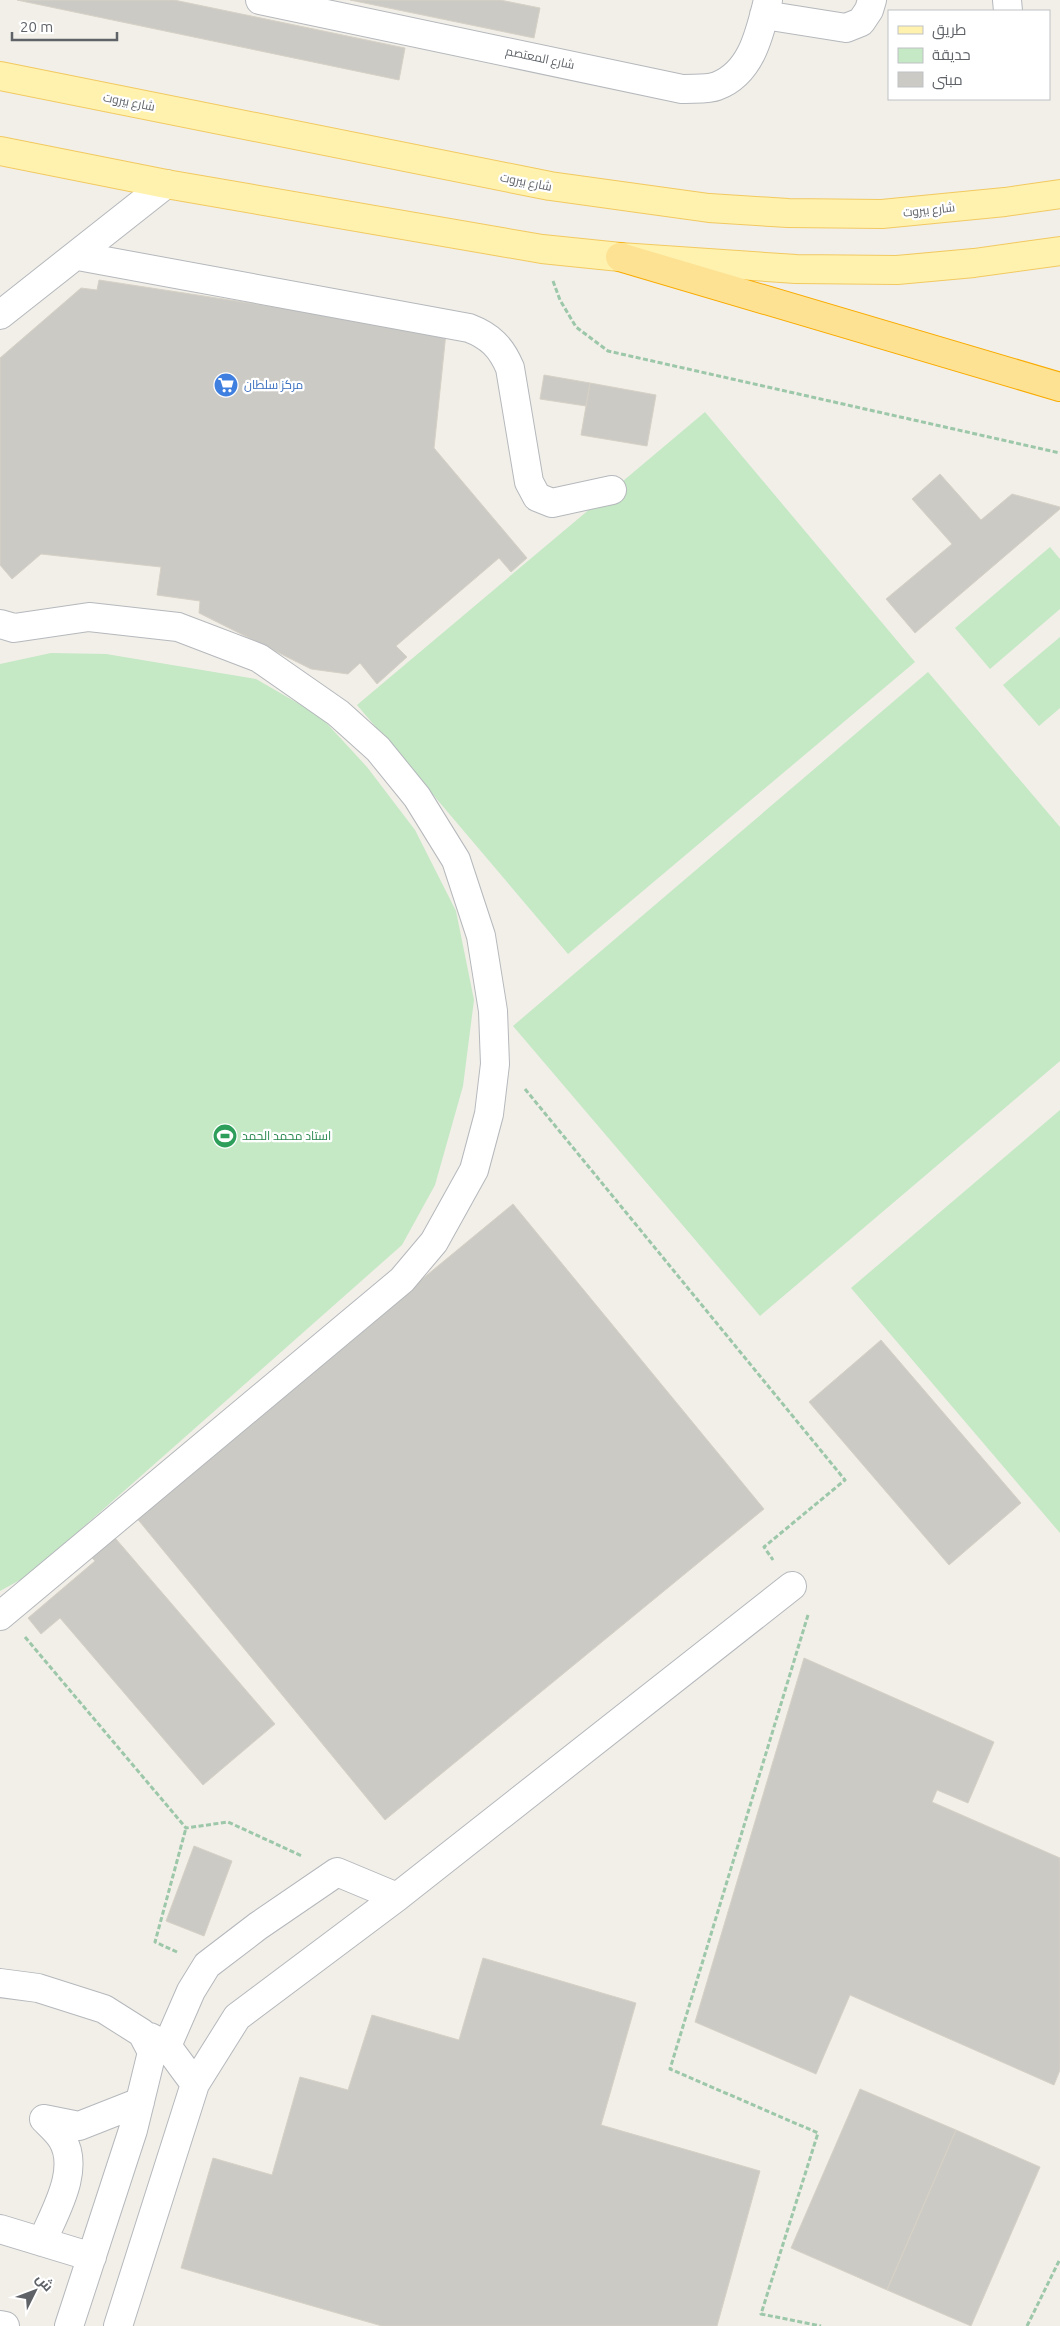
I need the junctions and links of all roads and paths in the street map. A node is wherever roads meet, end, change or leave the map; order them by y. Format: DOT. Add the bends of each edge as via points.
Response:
graph roads {
  1 [pos="260,0"];
  2 [pos="872,0"];
  3 [pos="766,7"];
  4 [pos="0,76"];
  5 [pos="0,151"];
  6 [pos="166,184"];
  7 [pos="1060,194"];
  8 [pos="542,249"];
  9 [pos="1060,252"];
  10 [pos="78,256"];
  11 [pos="620,257"];
  12 [pos="0,315"];
  13 [pos="1060,387"];
  14 [pos="1060,453"];
  15 [pos="612,490"];
  16 [pos="0,624"];
  17 [pos="495,1052"];
  18 [pos="792,1586"];
  19 [pos="2,1614"];
  20 [pos="186,1828"];
  21 [pos="337,1872"];
  22 [pos="397,1897"];
  23 [pos="207,1965"];
  24 [pos="0,1983"];
  25 [pos="142,2033"];
  26 [pos="167,2046"];
  27 [pos="196,2084"];
  28 [pos="140,2102"];
  29 [pos="0,2229"];
  30 [pos="42,2242"];
  31 [pos="92,2257"];
  32 [pos="1060,2260"];
  33 [pos="0,2324"];
  34 [pos="5,2326"];
  35 [pos="69,2326"];
  36 [pos="118,2326"];
  37 [pos="821,2326"];
  38 [pos="1027,2326"];
  1 -- 3 [label="street, شارع المعتصم" via="682,89 715,87 734,77 755,45"];
  2 -- 3 [label="street" via="861,22 846,28"];
  4 -- 7 [label="main road, شارع بيروت" via="550,186 709,208 882,214"];
  5 -- 6 [label="main road"];
  6 -- 8 [label="main road"];
  6 -- 10 [label="street"];
  8 -- 11 [label="main road"];
  8 -- 14 [label="path" via="560,300 576,327 608,351"];
  9 -- 11 [label="main road" via="897,270 796,270"];
  10 -- 12 [label="street"];
  10 -- 15 [label="street" via="483,333 495,342 510,368 529,482 536,497 552,503"];
  11 -- 13 [label="highway"];
  16 -- 17 [label="street" via="14,628 89,618 178,627 259,658 338,713 378,749 417,797 456,860 481,936 493,1011"];
  17 -- 18 [label="path" via="845,1480 764,1547"];
  17 -- 19 [label="street" via="489,1114 474,1170 434,1242 402,1280"];
  18 -- 22 [label="street"];
  18 -- 37 [label="path" via="809,1610 670,2069 818,2133 760,2314"];
  19 -- 20 [label="path"];
  20 -- 21 [label="path" via="228,1822"];
  20 -- 23 [label="path" via="155,1942"];
  21 -- 22 [label="street"];
  21 -- 23 [label="street"];
  22 -- 27 [label="street" via="237,2017"];
  23 -- 26 [label="street" via="191,1991"];
  24 -- 25 [label="street" via="38,1988 104,2009"];
  25 -- 26 [label="street"];
  25 -- 28 [label="street" via="152,2052"];
  26 -- 27 [label="street"];
  27 -- 36 [label="street"];
  28 -- 30 [label="street" via="79,2126 44,2119 63,2139 69,2161 64,2190"];
  28 -- 31 [label="street"];
  29 -- 30 [label="street"];
  30 -- 31 [label="street"];
  31 -- 35 [label="street"];
  32 -- 38 [label="path"];
  33 -- 34 [label="street"];
}
